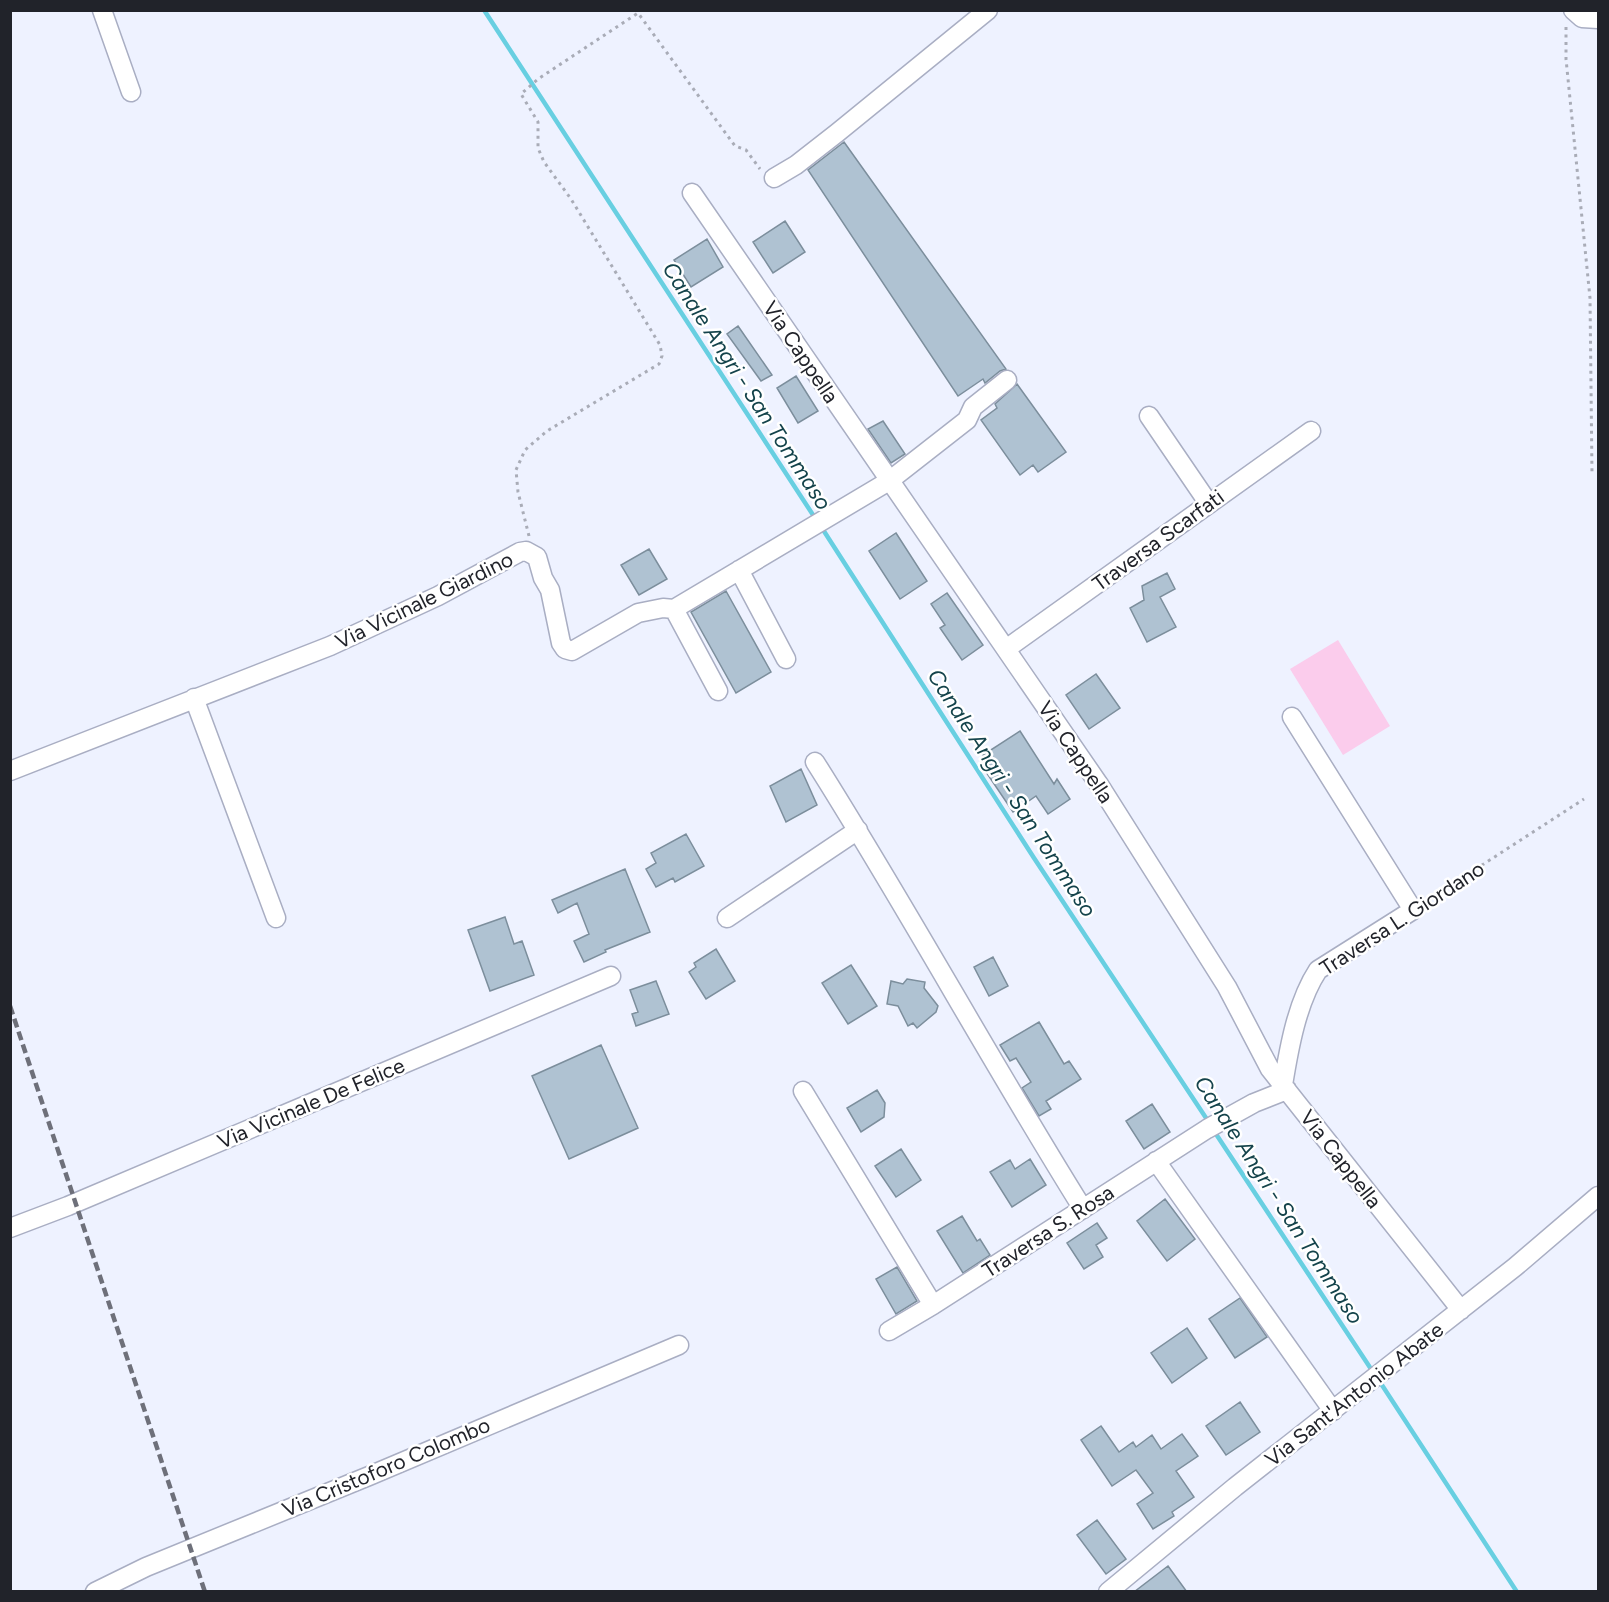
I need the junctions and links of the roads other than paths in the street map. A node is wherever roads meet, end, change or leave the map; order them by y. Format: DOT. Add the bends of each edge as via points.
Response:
graph roads {
  1 [pos="102,10"];
  2 [pos="988,10"];
  3 [pos="1570,15"];
  4 [pos="1597,19"];
  5 [pos="131,92"];
  6 [pos="774,178"];
  7 [pos="692,193"];
  8 [pos="1007,380"];
  9 [pos="1149,416"];
  10 [pos="1311,431"];
  11 [pos="889,481"];
  12 [pos="1209,504"];
  13 [pos="739,570"];
  14 [pos="675,609"];
  15 [pos="1006,649"];
  16 [pos="786,659"];
  17 [pos="718,691"];
  18 [pos="194,698"];
  19 [pos="1292,717"];
  20 [pos="815,762"];
  21 [pos="10,771"];
  22 [pos="858,830"];
  23 [pos="276,918"];
  24 [pos="727,918"];
  25 [pos="611,976"];
  26 [pos="1285,1088"];
  27 [pos="803,1091"];
  28 [pos="1156,1161"];
  29 [pos="1599,1196"];
  30 [pos="1083,1209"];
  31 [pos="10,1228"];
  32 [pos="933,1305"];
  33 [pos="1461,1310"];
  34 [pos="889,1331"];
  35 [pos="679,1345"];
  36 [pos="1333,1411"];
  37 [pos="95,1592"];
  38 [pos="1108,1592"];
  1 -- 5 [label="street"];
  2 -- 6 [label="street" via="796,165"];
  3 -- 4 [label="street"];
  7 -- 11 [label="street, Via Cappella"];
  8 -- 11 [label="street, Via Vicinale Giardino" via="973,407 967,420"];
  9 -- 12 [label="street"];
  10 -- 12 [label="street, Traversa Scarfati"];
  11 -- 13 [label="street, Via Vicinale Giardino"];
  11 -- 15 [label="street, Via Cappella"];
  12 -- 15 [label="street, Traversa Scarfati"];
  13 -- 14 [label="street, Via Vicinale Giardino"];
  13 -- 16 [label="street"];
  14 -- 17 [label="street"];
  14 -- 18 [label="street, Via Vicinale Giardino" via="638,613 572,651 565,649 537,557 520,552 330,646"];
  15 -- 26 [label="street, Via Cappella" via="1107,796 1227,987 1270,1069"];
  18 -- 21 [label="street, Via Vicinale Giardino"];
  18 -- 23 [label="street"];
  19 -- 26 [label="street, Traversa L. Giordano" via="1413,910 1318,970 1290,1045"];
  20 -- 22 [label="street"];
  22 -- 24 [label="street"];
  22 -- 30 [label="street"];
  25 -- 31 [label="street, Via Vicinale De Felice"];
  26 -- 28 [label="street, Traversa S. Rosa"];
  26 -- 33 [label="street, Via Cappella"];
  27 -- 32 [label="street"];
  28 -- 30 [label="street, Traversa S. Rosa"];
  28 -- 36 [label="street"];
  29 -- 33 [label="street, Via Sant'Antonio Abate"];
  30 -- 32 [label="street, Traversa S. Rosa"];
  32 -- 34 [label="street, Traversa S. Rosa"];
  33 -- 36 [label="street, Via Sant'Antonio Abate"];
  35 -- 37 [label="street, Via Cristoforo Colombo" via="146,1567"];
  36 -- 38 [label="street, Via Sant'Antonio Abate"];
}
